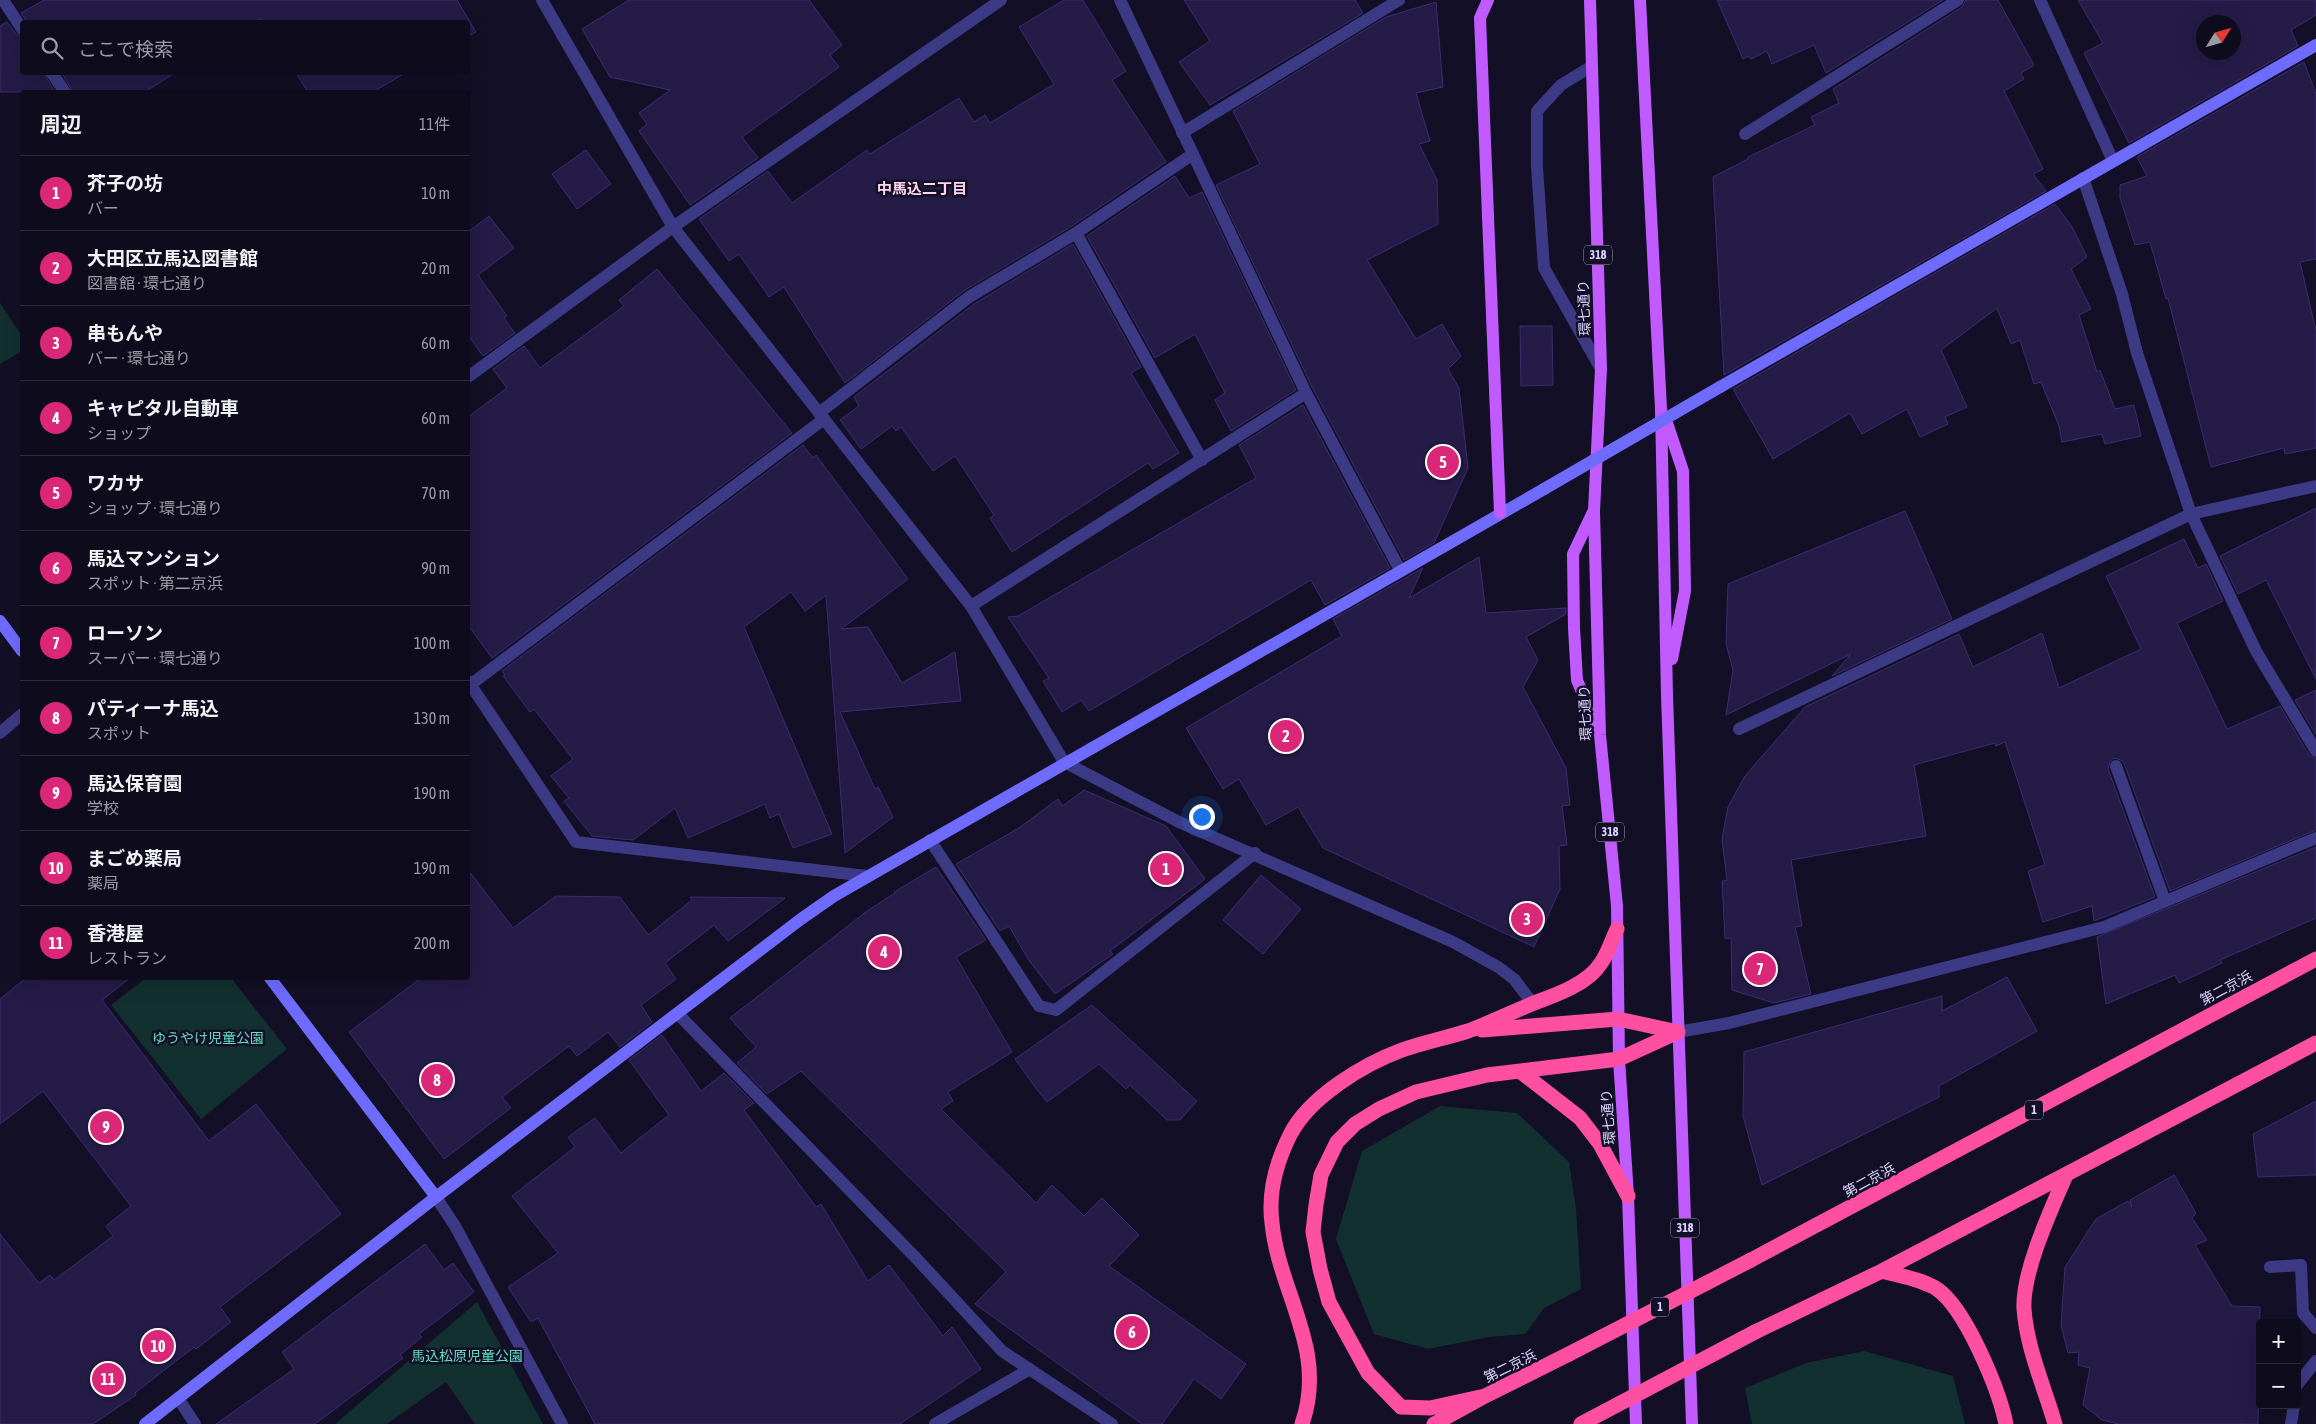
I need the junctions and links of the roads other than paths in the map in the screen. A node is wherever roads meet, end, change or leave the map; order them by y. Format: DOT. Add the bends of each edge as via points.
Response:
graph roads {
  1 [pos="3,0"];
  2 [pos="542,0"];
  3 [pos="1001,0"];
  4 [pos="1120,0"];
  5 [pos="1399,0"];
  6 [pos="1488,0"];
  7 [pos="1590,0"];
  8 [pos="1640,0"];
  9 [pos="1958,0"];
  10 [pos="2040,0"];
  11 [pos="20,27"];
  12 [pos="2316,45"];
  13 [pos="1592,66"];
  14 [pos="54,75"];
  15 [pos="64,90"];
  16 [pos="1182,133"];
  17 [pos="1746,134"];
  18 [pos="1193,154"];
  19 [pos="2113,161"];
  20 [pos="2083,178"];
  21 [pos="673,228"];
  22 [pos="1076,232"];
  23 [pos="1601,369"];
  24 [pos="470,376"];
  25 [pos="1306,393"];
  26 [pos="1661,409"];
  27 [pos="821,416"];
  28 [pos="1202,460"];
  29 [pos="2316,486"];
  30 [pos="1594,510"];
  31 [pos="1500,513"];
  32 [pos="2191,514"];
  33 [pos="1400,570"];
  34 [pos="971,606"];
  35 [pos="0,621"];
  36 [pos="20,648"];
  37 [pos="470,682"];
  38 [pos="470,684"];
  39 [pos="1667,695"];
  40 [pos="20,716"];
  41 [pos="1739,729"];
  42 [pos="0,733"];
  43 [pos="1600,735"];
  44 [pos="2316,751"];
  45 [pos="1064,762"];
  46 [pos="2116,766"];
  47 [pos="2316,838"];
  48 [pos="930,840"];
  49 [pos="1254,853"];
  50 [pos="867,876"];
  51 [pos="2165,901"];
  52 [pos="1617,929"];
  53 [pos="2316,959"];
  54 [pos="272,980"];
  55 [pos="1533,1004"];
  56 [pos="678,1014"];
  57 [pos="1618,1019"];
  58 [pos="1468,1031"];
  59 [pos="1678,1032"];
  60 [pos="2316,1042"];
  61 [pos="1619,1059"];
  62 [pos="1521,1072"];
  63 [pos="2066,1175"];
  64 [pos="1628,1196"];
  65 [pos="436,1197"];
  66 [pos="2270,1267"];
  67 [pos="1882,1271"];
  68 [pos="2316,1328"];
  69 [pos="2316,1361"];
  70 [pos="1030,1369"];
  71 [pos="2301,1380"];
  72 [pos="1485,1396"];
  73 [pos="178,1398"];
  74 [pos="2293,1409"];
  75 [pos="144,1424"];
  76 [pos="196,1424"];
  77 [pos="562,1424"];
  78 [pos="935,1424"];
  79 [pos="1112,1424"];
  80 [pos="1302,1424"];
  81 [pos="1434,1424"];
  82 [pos="1581,1424"];
  83 [pos="1636,1424"];
  84 [pos="1692,1424"];
  85 [pos="2006,1424"];
  86 [pos="2055,1424"];
  87 [pos="2291,1424"];
  1 -- 11 [label="street"];
  2 -- 21 [label="street"];
  3 -- 21 [label="street"];
  4 -- 16 [label="street"];
  5 -- 16 [label="street"];
  6 -- 31 [label="main road" via="1480,18"];
  7 -- 13 [label="main road, 環七通り / 318"];
  8 -- 26 [label="main road, 318"];
  9 -- 17 [label="street"];
  10 -- 19 [label="street"];
  12 -- 19 [label="street"];
  13 -- 23 [label="main road, 環七通り / 318"];
  13 -- 23 [label="street" via="1561,85 1537,111 1537,167 1544,268"];
  14 -- 15 [label="street"];
  16 -- 18 [label="street"];
  18 -- 22 [label="street"];
  18 -- 25 [label="street"];
  19 -- 20 [label="street"];
  20 -- 31 [label="street, bridge"];
  20 -- 32 [label="street"];
  21 -- 24 [label="street"];
  21 -- 27 [label="street"];
  22 -- 27 [label="street" via="969,297"];
  22 -- 28 [label="street"];
  23 -- 30 [label="main road, 環七通り / 318"];
  25 -- 28 [label="street"];
  25 -- 33 [label="street"];
  26 -- 39 [label="main road, 318"];
  26 -- 39 [label="main road" via="1683,471 1685,591"];
  27 -- 34 [label="street"];
  27 -- 37 [label="street"];
  28 -- 34 [label="street"];
  29 -- 32 [label="street"];
  30 -- 43 [label="main road, 環七通り / 318"];
  30 -- 43 [label="main road" via="1573,554 1574,628 1576,680"];
  31 -- 33 [label="street"];
  32 -- 41 [label="street"];
  32 -- 44 [label="street" via="2256,651"];
  33 -- 45 [label="street"];
  34 -- 45 [label="street"];
  35 -- 36 [label="street"];
  38 -- 50 [label="street" via="576,842"];
  39 -- 59 [label="main road, 318"];
  40 -- 42 [label="street"];
  43 -- 52 [label="main road, 環七通り / 318"];
  45 -- 48 [label="street"];
  45 -- 49 [label="street" via="1179,822"];
  46 -- 51 [label="street"];
  47 -- 51 [label="street"];
  48 -- 49 [label="street" via="1039,1006 1056,1010"];
  48 -- 50 [label="street"];
  49 -- 55 [label="street" via="1453,942 1514,979"];
  50 -- 56 [label="street" via="801,919"];
  51 -- 59 [label="street" via="2104,927 1729,1023"];
  52 -- 55 [label="highway" via="1601,964 1572,988"];
  52 -- 57 [label="main road, 環七通り / 318"];
  53 -- 72 [label="highway, 第二京浜 / 1, bridge" via="1751,1260"];
  54 -- 65 [label="street"];
  55 -- 58 [label="highway"];
  56 -- 65 [label="street"];
  56 -- 70 [label="street" via="1002,1351"];
  57 -- 58 [label="highway"];
  57 -- 59 [label="highway"];
  57 -- 61 [label="main road, 環七通り / 318"];
  58 -- 80 [label="highway" via="1403,1049 1368,1065 1311,1107 1291,1133 1272,1194 1271,1222 1308,1351 1310,1385"];
  59 -- 61 [label="highway"];
  59 -- 84 [label="main road, 318"];
  60 -- 63 [label="highway"];
  61 -- 62 [label="highway"];
  61 -- 64 [label="main road, 環七通り / 318"];
  62 -- 64 [label="highway" via="1580,1118 1605,1152"];
  62 -- 72 [label="highway" via="1487,1075 1416,1092 1378,1108 1337,1142 1322,1175 1316,1205 1313,1232 1329,1302 1368,1373 1401,1407 1430,1408"];
  63 -- 67 [label="highway"];
  63 -- 86 [label="highway" via="2039,1237 2024,1308 2028,1339"];
  64 -- 83 [label="main road, 環七通り / 318"];
  65 -- 73 [label="street"];
  65 -- 77 [label="street" via="455,1226"];
  66 -- 68 [label="street" via="2301,1265 2303,1313"];
  67 -- 82 [label="highway, bridge" via="1755,1332"];
  67 -- 85 [label="highway" via="1916,1280 1937,1290 1955,1308 1984,1361 2001,1402"];
  69 -- 71 [label="street"];
  70 -- 78 [label="street"];
  70 -- 79 [label="street"];
  72 -- 81 [label="highway, 第二京浜 / 1"];
  73 -- 75 [label="street"];
  73 -- 76 [label="street"];
  74 -- 87 [label="street"];
}
